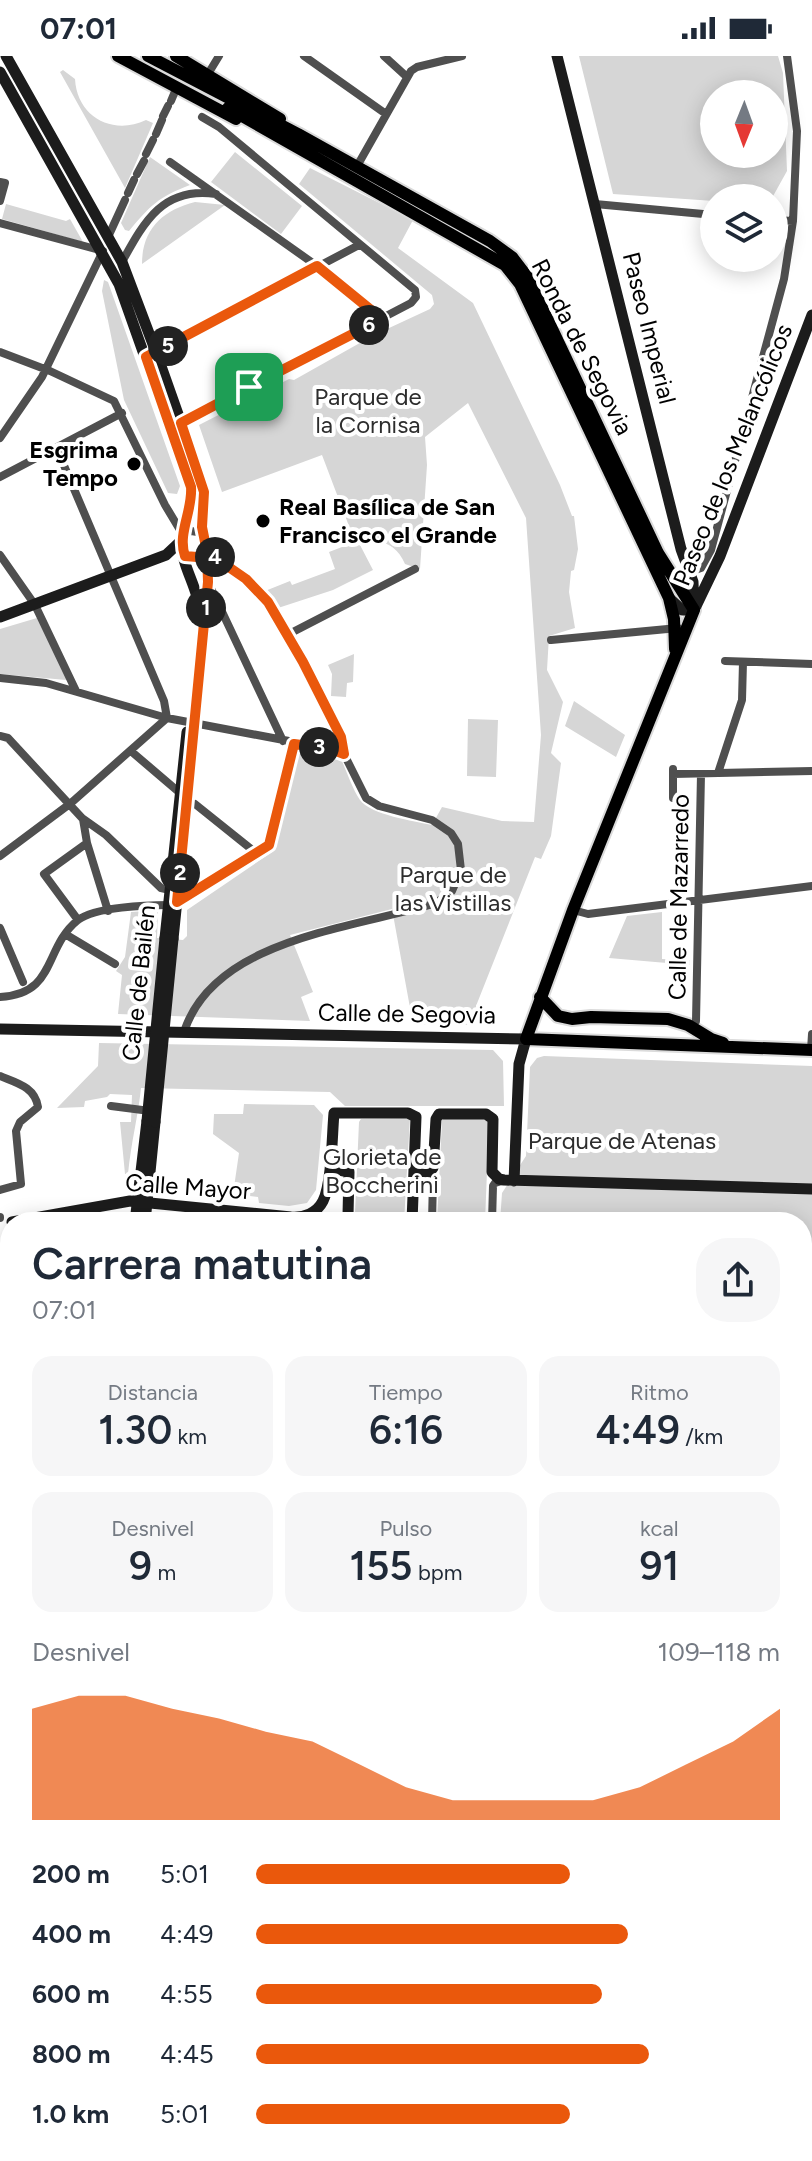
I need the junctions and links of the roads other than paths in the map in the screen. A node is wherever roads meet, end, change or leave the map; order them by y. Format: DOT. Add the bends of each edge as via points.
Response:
graph roads {
  1 [pos="6,56"];
  2 [pos="118,56"];
  3 [pos="146,56"];
  4 [pos="176,56"];
  5 [pos="219,56"];
  6 [pos="304,56"];
  7 [pos="384,56"];
  8 [pos="462,56"];
  9 [pos="557,56"];
  10 [pos="787,56"];
  11 [pos="0,72"];
  12 [pos="208,74"];
  13 [pos="407,77"];
  14 [pos="171,99"];
  15 [pos="386,114"];
  16 [pos="202,117"];
  17 [pos="298,134"];
  18 [pos="276,135"];
  19 [pos="170,162"];
  20 [pos="356,168"];
  21 [pos="0,182"];
  22 [pos="217,194"];
  23 [pos="0,201"];
  24 [pos="595,204"];
  25 [pos="700,214"];
  26 [pos="788,221"];
  27 [pos="793,221"];
  28 [pos="0,223"];
  29 [pos="108,237"];
  30 [pos="359,245"];
  31 [pos="103,251"];
  32 [pos="122,262"];
  33 [pos="317,266"];
  34 [pos="812,315"];
  35 [pos="382,319"];
  36 [pos="0,352"];
  37 [pos="151,354"];
  38 [pos="46,369"];
  39 [pos="122,413"];
  40 [pos="181,423"];
  41 [pos="0,438"];
  42 [pos="57,449"];
  43 [pos="0,477"];
  44 [pos="191,502"];
  45 [pos="168,508"];
  46 [pos="204,533"];
  47 [pos="183,538"];
  48 [pos="207,552"];
  49 [pos="0,555"];
  50 [pos="166,555"];
  51 [pos="185,556"];
  52 [pos="415,569"];
  53 [pos="693,571"];
  54 [pos="110,576"];
  55 [pos="675,577"];
  56 [pos="208,582"];
  57 [pos="708,586"];
  58 [pos="669,598"];
  59 [pos="35,605"];
  60 [pos="203,605"];
  61 [pos="692,616"];
  62 [pos="0,617"];
  63 [pos="675,628"];
  64 [pos="287,635"];
  65 [pos="551,640"];
  66 [pos="675,656"];
  67 [pos="725,661"];
  68 [pos="743,662"];
  69 [pos="812,664"];
  70 [pos="0,678"];
  71 [pos="76,691"];
  72 [pos="167,718"];
  73 [pos="191,722"];
  74 [pos="0,736"];
  75 [pos="283,741"];
  76 [pos="294,744"];
  77 [pos="132,752"];
  78 [pos="344,754"];
  79 [pos="812,771"];
  80 [pos="718,773"];
  81 [pos="701,774"];
  82 [pos="180,793"];
  83 [pos="673,798"];
  84 [pos="71,803"];
  85 [pos="195,804"];
  86 [pos="82,818"];
  87 [pos="87,843"];
  88 [pos="256,853"];
  89 [pos="0,856"];
  90 [pos="812,886"];
  91 [pos="170,890"];
  92 [pos="698,900"];
  93 [pos="173,903"];
  94 [pos="573,910"];
  95 [pos="108,911"];
  96 [pos="78,920"];
  97 [pos="0,928"];
  98 [pos="65,934"];
  99 [pos="115,964"];
  100 [pos="23,982"];
  101 [pos="0,997"];
  102 [pos="540,997"];
  103 [pos="696,1021"];
  104 [pos="0,1029"];
  105 [pos="184,1032"];
  106 [pos="812,1034"];
  107 [pos="526,1039"];
  108 [pos="739,1047"];
  109 [pos="812,1050"];
  110 [pos="0,1076"];
  111 [pos="111,1106"];
  112 [pos="154,1118"];
  113 [pos="329,1159"];
  114 [pos="339,1172"];
  115 [pos="421,1172"];
  116 [pos="509,1181"];
  117 [pos="326,1186"];
  118 [pos="812,1189"];
  119 [pos="0,1190"];
  120 [pos="142,1202"];
  121 [pos="76,1210"];
  122 [pos="66,1212"];
  123 [pos="138,1212"];
  124 [pos="144,1212"];
  125 [pos="241,1212"];
  126 [pos="313,1212"];
  127 [pos="348,1212"];
  128 [pos="414,1212"];
  129 [pos="432,1212"];
  130 [pos="492,1212"];
  1 -- 29 [label="main road"];
  2 -- 14 [label="main road"];
  3 -- 17 [label="main road, Ronda de Segovia"];
  3 -- 18 [label="main road, Ronda de Segovia"];
  4 -- 12 [label="main road"];
  5 -- 12 [label="street"];
  6 -- 15 [label="street"];
  7 -- 13 [label="street"];
  8 -- 13 [label="street" via="417,67"];
  9 -- 24 [label="main road, Paseo Imperial"];
  10 -- 27 [label="street" via="797,131"];
  11 -- 31 [label="main road"];
  12 -- 17 [label="main road"];
  13 -- 15 [label="street"];
  14 -- 18 [label="main road"];
  14 -- 29 [label="street"];
  15 -- 20 [label="street"];
  16 -- 30 [label="street"];
  17 -- 20 [label="main road, Ronda de Segovia"];
  18 -- 58 [label="main road, Ronda de Segovia" via="505,265 520,284"];
  19 -- 22 [label="street"];
  20 -- 55 [label="main road, Ronda de Segovia" via="512,257 528,278 658,553"];
  21 -- 23 [label="street" via="5,183"];
  22 -- 32 [label="street" via="180,197 156,210"];
  22 -- 33 [label="street"];
  24 -- 25 [label="street"];
  24 -- 53 [label="main road, Paseo Imperial" via="683,553"];
  26 -- 27 [label="street"];
  27 -- 53 [label="street" via="784,279 711,550 701,568"];
  28 -- 31 [label="street"];
  29 -- 32 [label="main road"];
  30 -- 33 [label="street"];
  30 -- 35 [label="street" via="415,290 411,303"];
  31 -- 37 [label="main road"];
  31 -- 38 [label="street"];
  32 -- 37 [label="main road"];
  33 -- 35 [label="street"];
  33 -- 37 [label="street"];
  34 -- 57 [label="main road, Paseo de los Melancólicos"];
  35 -- 40 [label="street"];
  36 -- 38 [label="street"];
  37 -- 40 [label="main road"];
  37 -- 44 [label="main road"];
  38 -- 39 [label="street" via="114,401"];
  38 -- 41 [label="street"];
  39 -- 42 [label="street"];
  39 -- 45 [label="street"];
  40 -- 46 [label="main road" via="202,482"];
  42 -- 43 [label="street"];
  42 -- 54 [label="street"];
  44 -- 45 [label="street"];
  44 -- 47 [label="main road"];
  45 -- 47 [label="street"];
  46 -- 47 [label="street" via="191,531"];
  46 -- 48 [label="main road"];
  47 -- 50 [label="main road"];
  47 -- 51 [label="main road"];
  48 -- 51 [label="street"];
  48 -- 56 [label="main road, Calle de Bailén"];
  48 -- 64 [label="street" via="260,592"];
  49 -- 59 [label="street"];
  50 -- 51 [label="main road"];
  50 -- 54 [label="main road"];
  51 -- 60 [label="main road"];
  52 -- 64 [label="street"];
  53 -- 55 [label="street"];
  53 -- 57 [label="street"];
  53 -- 61 [label="main road, Paseo Imperial"];
  54 -- 59 [label="main road"];
  54 -- 72 [label="street"];
  55 -- 61 [label="main road, Ronda de Segovia"];
  56 -- 60 [label="main road, Calle de Bailén"];
  56 -- 75 [label="street"];
  57 -- 61 [label="main road, Paseo de los Melancólicos"];
  58 -- 61 [label="main road"];
  58 -- 63 [label="main road, Ronda de Segovia"];
  59 -- 62 [label="main road"];
  59 -- 71 [label="street"];
  60 -- 73 [label="main road, Calle de Bailén"];
  61 -- 63 [label="street"];
  61 -- 66 [label="main road, Ronda de Segovia"];
  63 -- 65 [label="street"];
  63 -- 66 [label="main road, Ronda de Segovia"];
  64 -- 78 [label="street" via="341,737"];
  66 -- 94 [label="main road, Ronda de Segovia"];
  67 -- 68 [label="street"];
  68 -- 69 [label="street"];
  68 -- 80 [label="street" via="742,700"];
  70 -- 71 [label="street"];
  71 -- 72 [label="street"];
  72 -- 73 [label="street"];
  72 -- 77 [label="street"];
  73 -- 75 [label="street"];
  73 -- 82 [label="main road, Calle de Bailén"];
  73 -- 93 [label="main road, Calle de Bailén"];
  74 -- 84 [label="street" via="8,738"];
  75 -- 76 [label="street"];
  76 -- 78 [label="street"];
  76 -- 88 [label="street" via="269,845"];
  77 -- 82 [label="street"];
  77 -- 84 [label="street"];
  78 -- 105 [label="street" via="372,803 441,825 458,844 457,882 444,898 413,910 274,947 248,961 210,989 194,1007"];
  79 -- 80 [label="street"];
  80 -- 81 [label="street"];
  81 -- 83 [label="street" via="673,772"];
  81 -- 92 [label="street, Calle de Mazarredo"];
  82 -- 91 [label="main road, Calle de Bailén"];
  84 -- 86 [label="street"];
  84 -- 89 [label="street"];
  85 -- 88 [label="street"];
  86 -- 87 [label="street"];
  86 -- 91 [label="street" via="161,888"];
  87 -- 95 [label="street"];
  87 -- 96 [label="street" via="44,874"];
  88 -- 93 [label="street"];
  90 -- 92 [label="street"];
  91 -- 93 [label="main road, Calle de Bailén"];
  92 -- 94 [label="street" via="588,914"];
  92 -- 103 [label="street, Calle de Mazarredo"];
  93 -- 95 [label="street"];
  93 -- 112 [label="main road, Calle de Bailén, bridge"];
  94 -- 102 [label="main road, Ronda de Segovia"];
  95 -- 96 [label="street"];
  96 -- 98 [label="street"];
  97 -- 100 [label="street"];
  98 -- 99 [label="street"];
  98 -- 101 [label="street" via="36,984 23,994"];
  102 -- 107 [label="main road, Ronda de Segovia"];
  102 -- 108 [label="main road" via="558,1016 668,1019"];
  104 -- 105 [label="main road, Calle de Segovia"];
  105 -- 107 [label="main road, Calle de Segovia"];
  106 -- 109 [label="street"];
  107 -- 108 [label="main road, Calle de Segovia"];
  107 -- 116 [label="main road"];
  108 -- 109 [label="main road, Calle de Segovia"];
  110 -- 119 [label="street" via="29,1089 38,1107 16,1131 22,1179 18,1186"];
  111 -- 112 [label="street"];
  112 -- 120 [label="main road, Calle de Bailén"];
  113 -- 114 [label="main road"];
  113 -- 115 [label="main road" via="334,1113 412,1113"];
  113 -- 117 [label="main road"];
  114 -- 117 [label="main road"];
  114 -- 127 [label="main road" via="349,1172"];
  115 -- 116 [label="main road" via="434,1164 439,1114 486,1114 493,1122 492,1172"];
  115 -- 128 [label="main road"];
  115 -- 129 [label="street" via="433,1179"];
  116 -- 118 [label="main road"];
  116 -- 130 [label="street" via="493,1186"];
  117 -- 126 [label="main road, Calle Mayor"];
  120 -- 121 [label="main road, Calle Mayor"];
  120 -- 123 [label="main road, Calle de Bailén"];
  120 -- 124 [label="main road, Calle de Bailén"];
  120 -- 125 [label="main road, Calle Mayor"];
  121 -- 122 [label="main road, Calle Mayor"];
}
